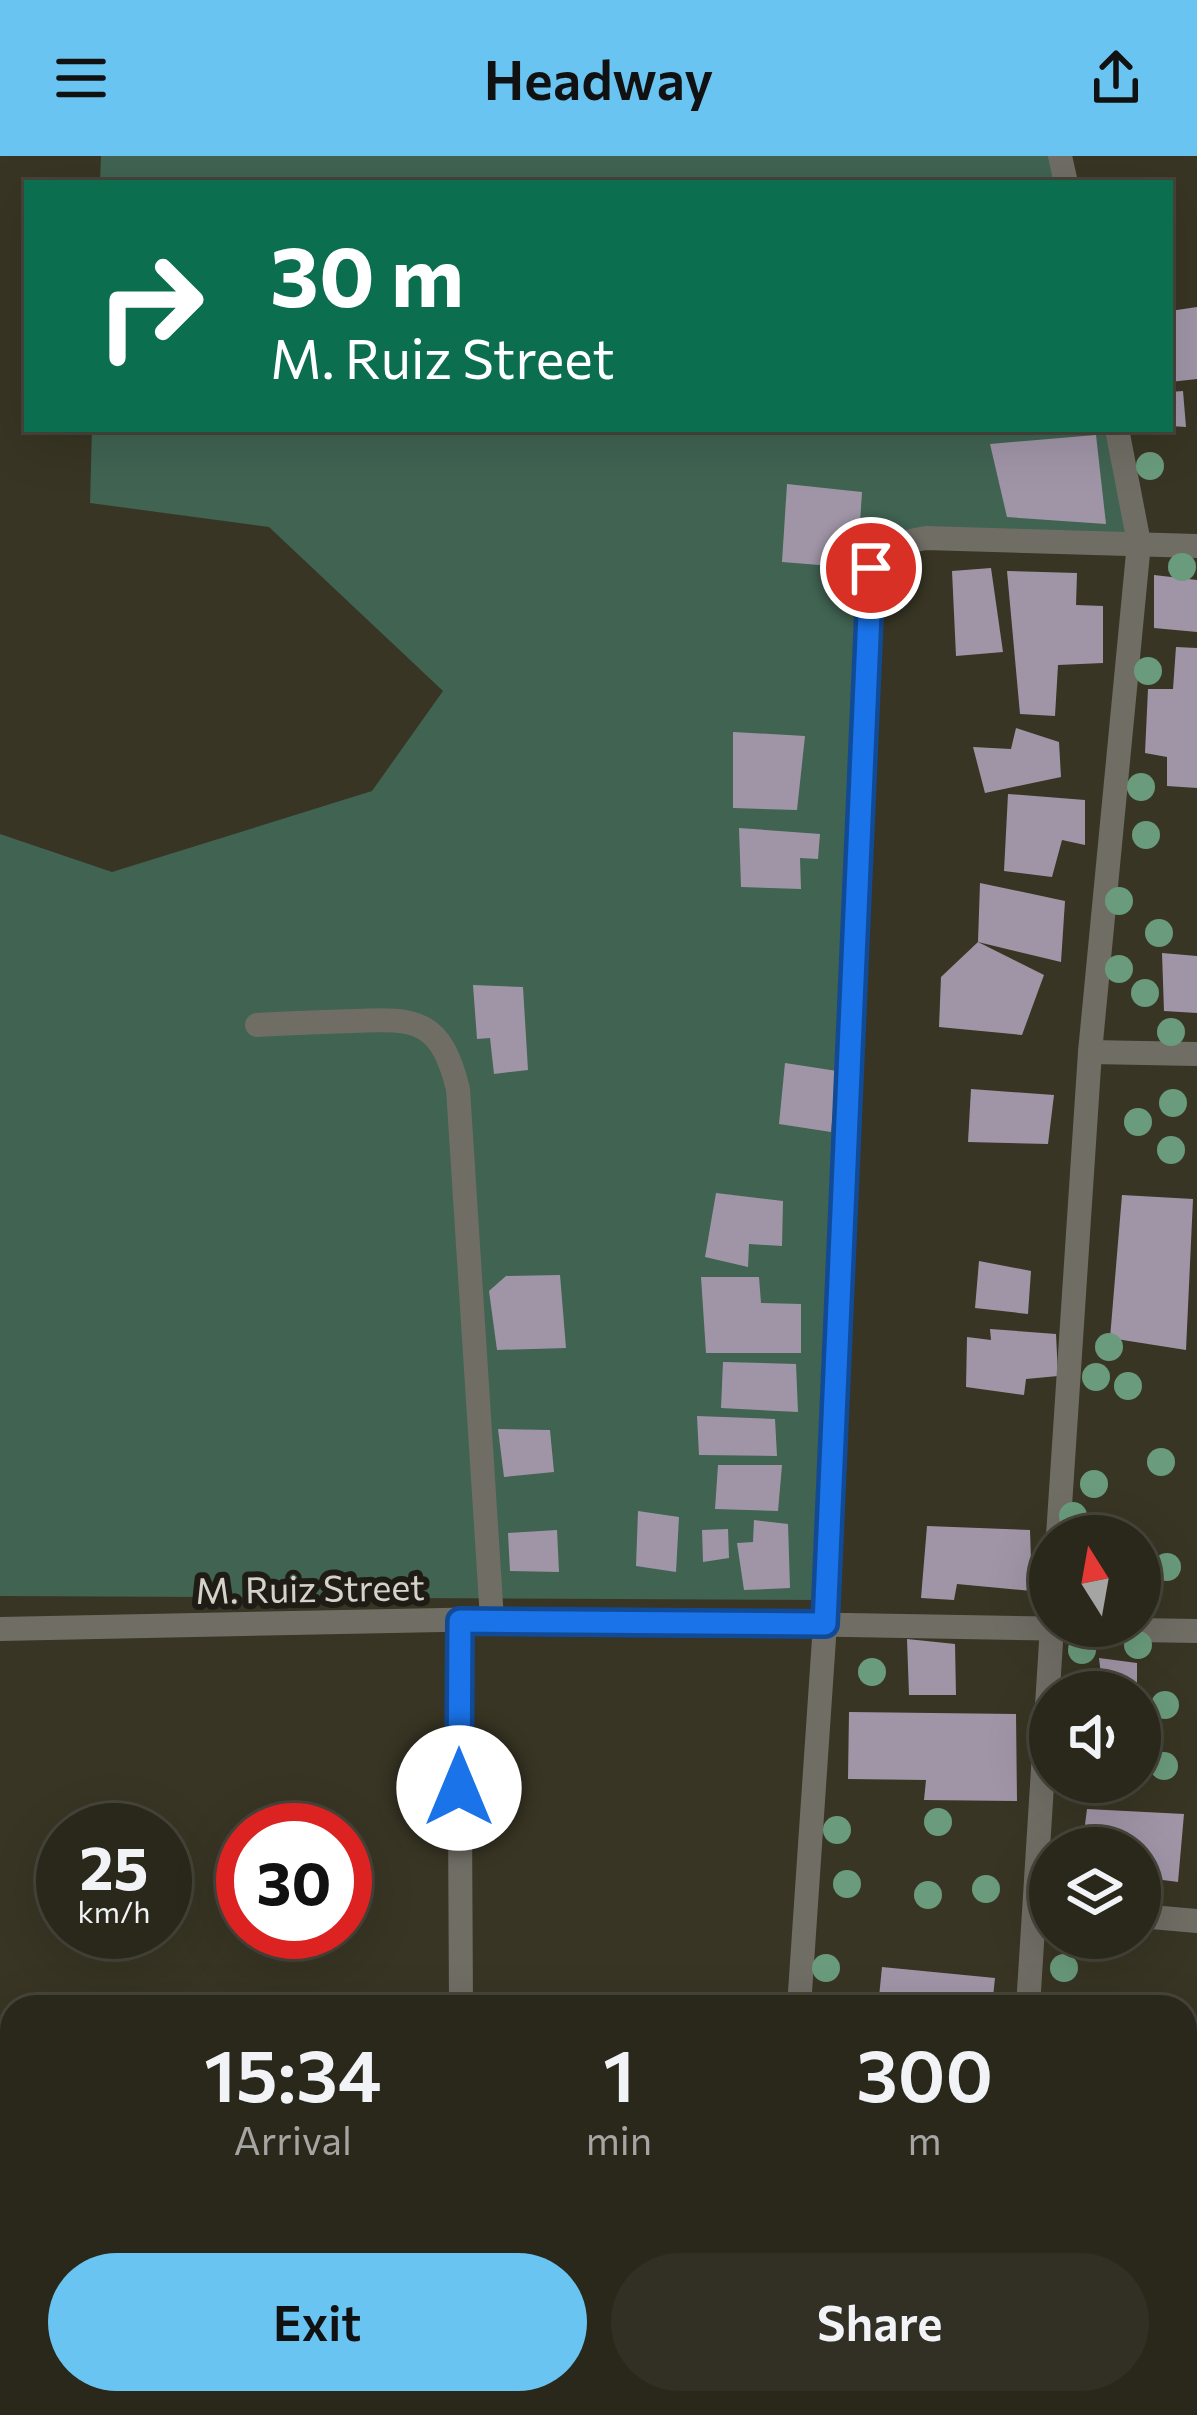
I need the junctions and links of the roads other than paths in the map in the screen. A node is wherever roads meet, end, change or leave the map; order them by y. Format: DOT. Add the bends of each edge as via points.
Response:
graph roads {
  1 [pos="1118,432"];
  2 [pos="1139,543"];
  3 [pos="1197,546"];
  4 [pos="257,1025"];
  5 [pos="1090,1052"];
  6 [pos="1197,1054"];
  7 [pos="1059,1515"];
  8 [pos="492,1619"];
  9 [pos="460,1621"];
  10 [pos="825,1624"];
  11 [pos="1029,1627"];
  12 [pos="0,1629"];
  13 [pos="1161,1630"];
  14 [pos="1197,1631"];
  15 [pos="1051,1647"];
  16 [pos="1045,1827"];
  17 [pos="1161,1918"];
  18 [pos="1197,1921"];
  19 [pos="1035,1959"];
  20 [pos="461,1995"];
  21 [pos="800,1995"];
  22 [pos="1030,1995"];
  1 -- 2 [label="street"];
  2 -- 3 [label="street"];
  2 -- 5 [label="street"];
  2 -- 10 [label="street" via="926,538 881,552 871,568"];
  4 -- 8 [label="street" via="405,1018 440,1042 452,1064"];
  5 -- 6 [label="street"];
  5 -- 7 [label="street"];
  8 -- 9 [label="street, M. Ruiz Street"];
  8 -- 10 [label="street, M. Ruiz Street"];
  9 -- 12 [label="street, M. Ruiz Street"];
  9 -- 20 [label="street"];
  10 -- 11 [label="street, M. Ruiz Street"];
  10 -- 21 [label="street"];
  13 -- 14 [label="street, M. Ruiz Street"];
  15 -- 16 [label="street"];
  17 -- 18 [label="street"];
  19 -- 22 [label="street"];
}
